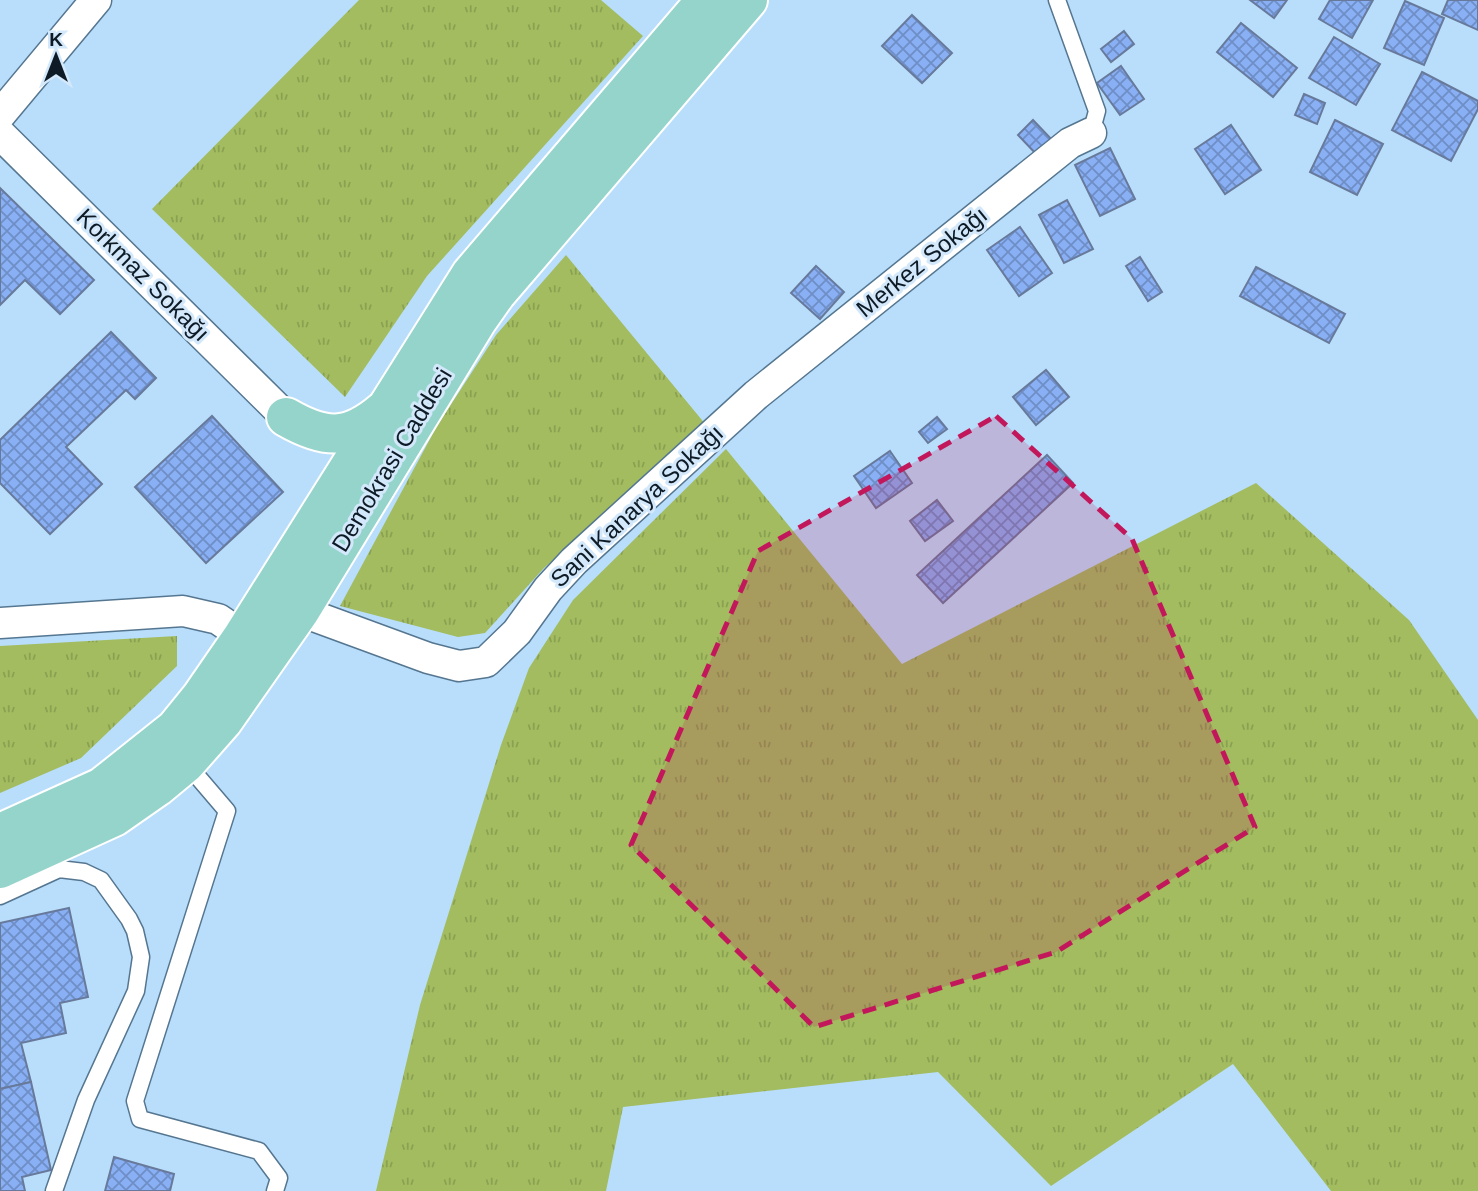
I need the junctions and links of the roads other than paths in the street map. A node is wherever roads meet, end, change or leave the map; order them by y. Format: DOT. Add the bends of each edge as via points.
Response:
graph roads {
  1 [pos="96,0"];
  2 [pos="706,0"];
  3 [pos="748,0"];
  4 [pos="1057,0"];
  5 [pos="0,115"];
  6 [pos="1091,133"];
  7 [pos="0,134"];
  8 [pos="756,395"];
  9 [pos="383,411"];
  10 [pos="286,417"];
  11 [pos="326,504"];
  12 [pos="300,611"];
  13 [pos="0,623"];
  14 [pos="243,636"];
  15 [pos="186,762"];
  16 [pos="0,833"];
  17 [pos="0,869"];
  18 [pos="0,896"];
  19 [pos="54,1191"];
  20 [pos="275,1191"];
  1 -- 5 [label="street"];
  2 -- 9 [label="main road, Demokrasi Caddesi" via="471,274"];
  3 -- 12 [label="main road, Demokrasi Caddesi" via="496,294"];
  4 -- 6 [label="lane" via="1097,111"];
  6 -- 8 [label="street, Merkez Sokağı" via="1070,143"];
  7 -- 10 [label="street, Korkmaz Sokağı"];
  8 -- 12 [label="street, Sani Kanarya Sokağı" via="574,561 517,632 486,662 458,666 428,658"];
  9 -- 10 [label="main road" via="366,426 338,434"];
  9 -- 11 [label="main road, Demokrasi Caddesi"];
  10 -- 11 [label="main road" via="321,467"];
  11 -- 14 [label="main road, Demokrasi Caddesi"];
  12 -- 15 [label="main road, Demokrasi Caddesi" via="223,721"];
  13 -- 14 [label="street" via="183,611 218,620"];
  14 -- 16 [label="main road, Demokrasi Caddesi" via="175,729 146,754 102,787"];
  15 -- 17 [label="main road, Demokrasi Caddesi" via="114,817"];
  15 -- 20 [label="lane" via="227,811 135,1101 140,1119 259,1151 279,1178"];
  18 -- 19 [label="lane" via="59,869 84,872 101,880 129,919 139,944 136,991 86,1100"];
}
